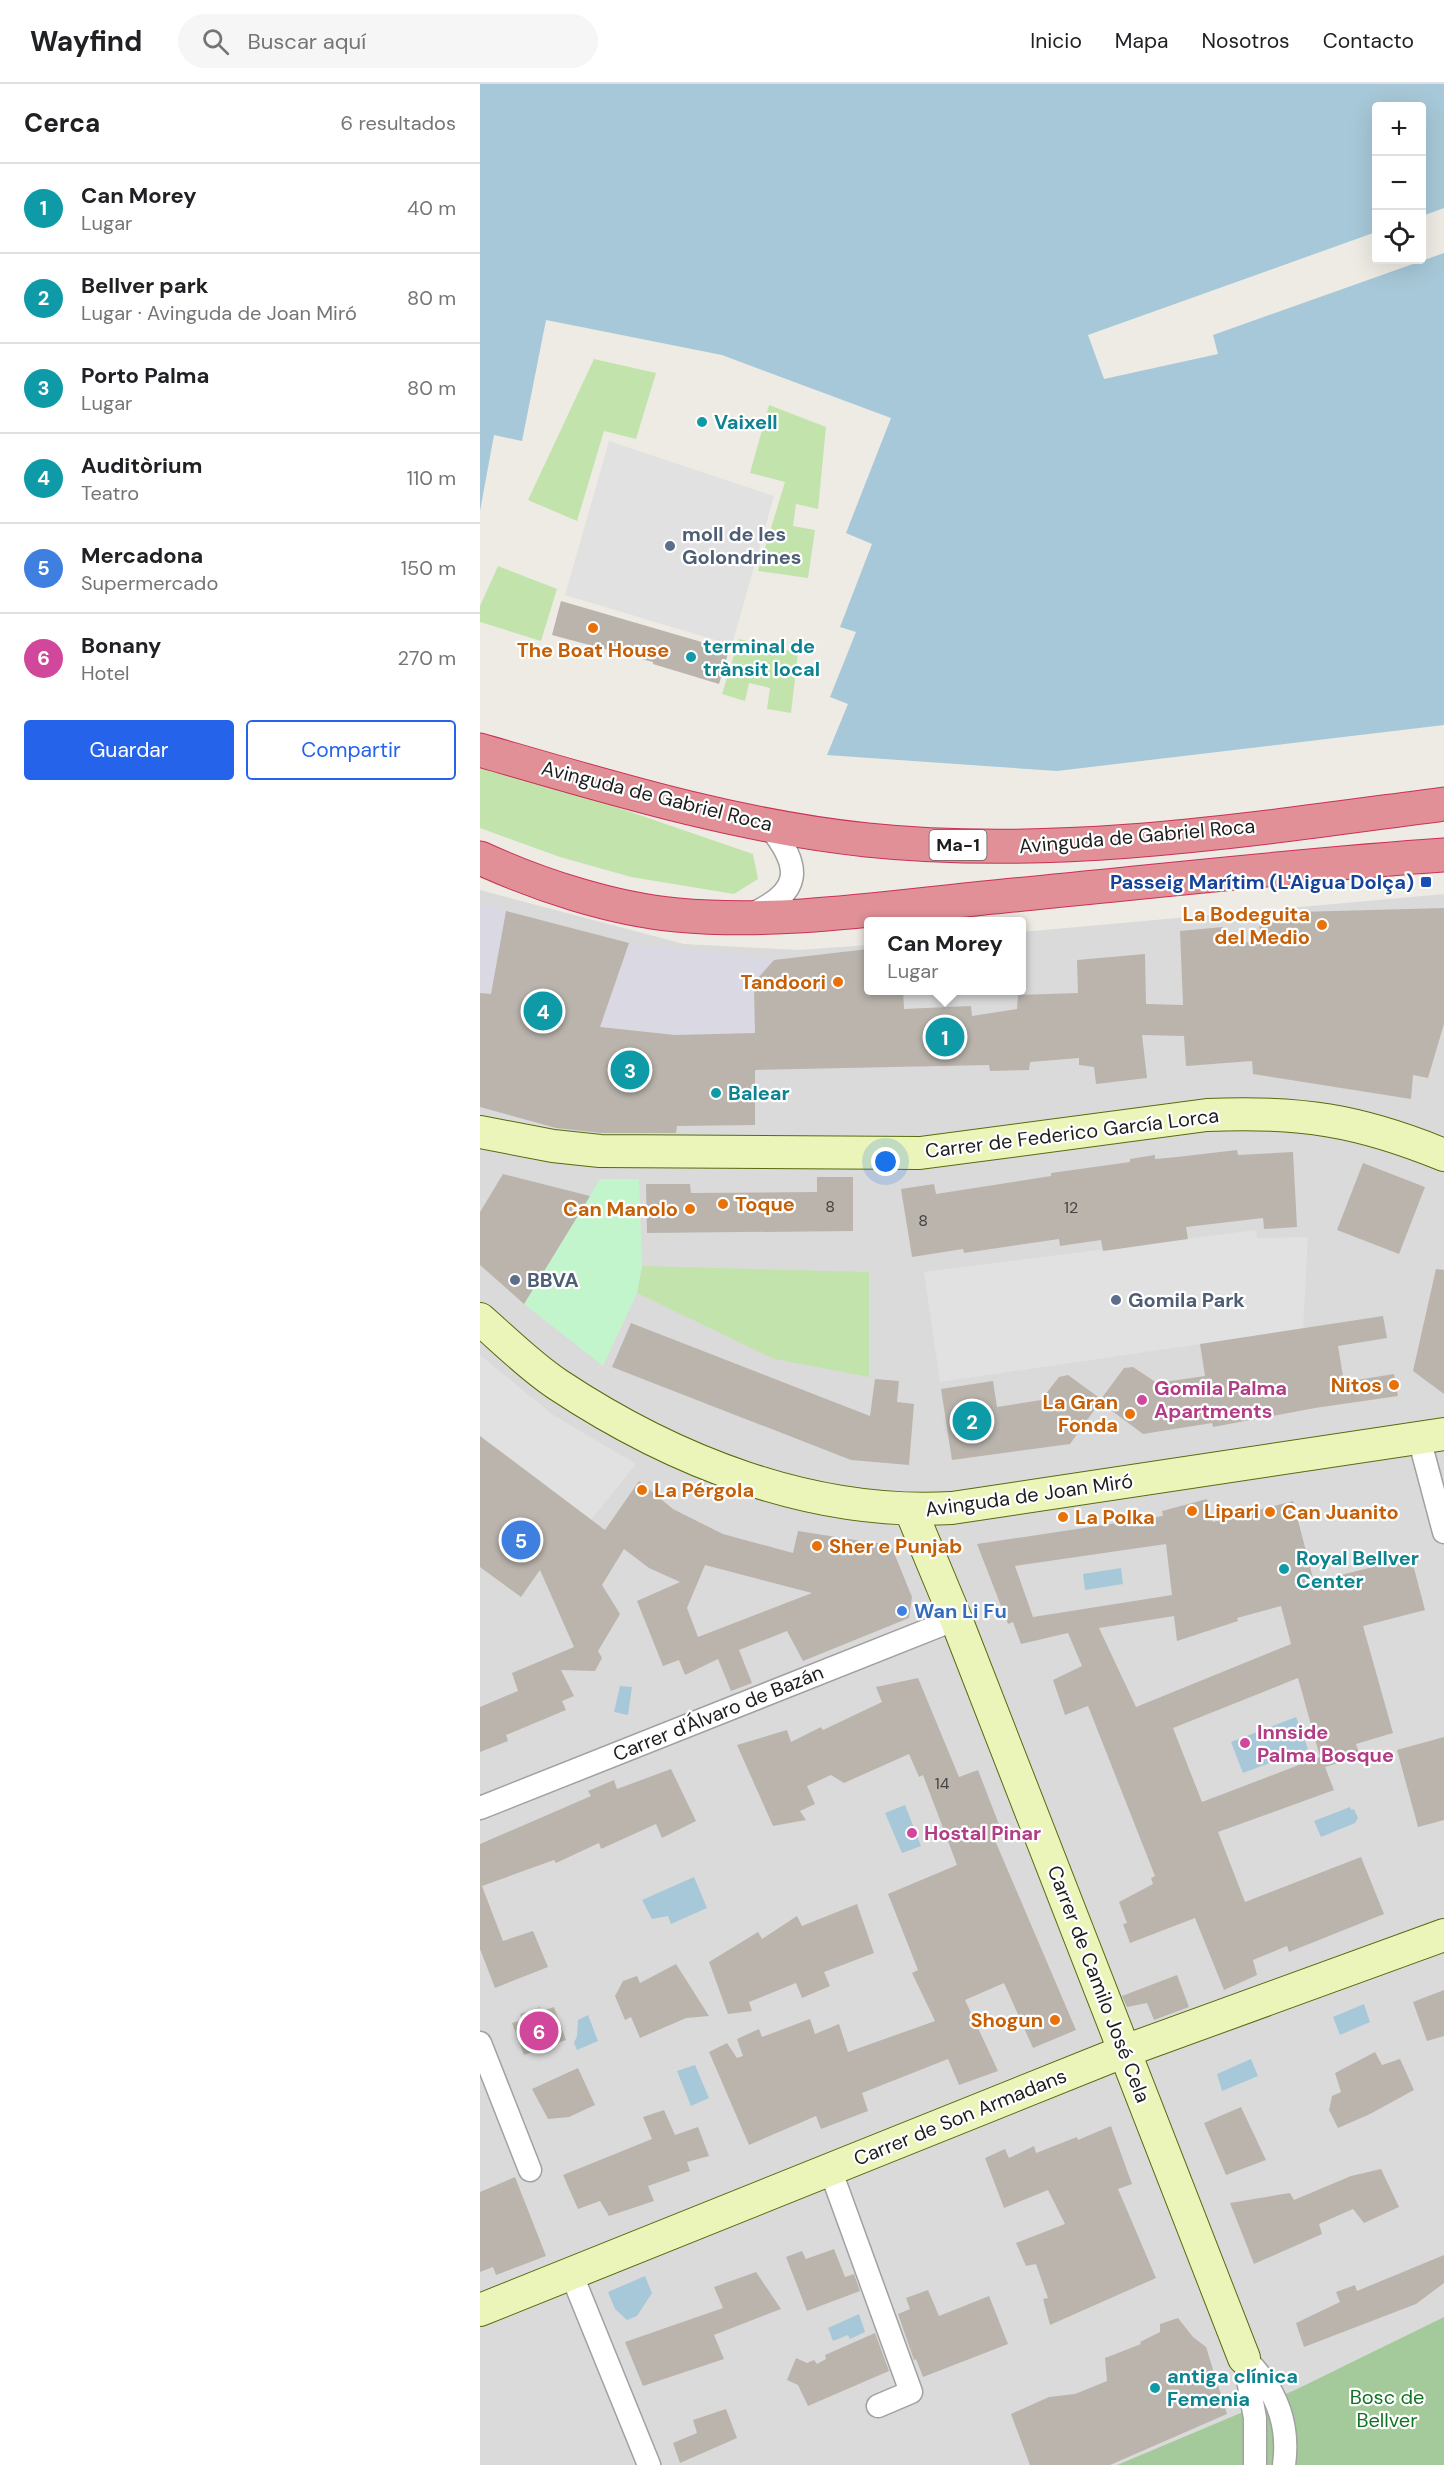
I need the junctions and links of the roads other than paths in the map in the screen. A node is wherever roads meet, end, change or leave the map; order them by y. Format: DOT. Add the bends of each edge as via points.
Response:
graph roads {
  1 [pos="480,750"];
  2 [pos="1444,804"];
  3 [pos="768,825"];
  4 [pos="1444,855"];
  5 [pos="480,858"];
  6 [pos="743,918"];
  7 [pos="480,1132"];
  8 [pos="1444,1155"];
  9 [pos="480,1319"];
  10 [pos="1432,1436"];
  11 [pos="911,1511"];
  12 [pos="1444,1532"];
  13 [pos="956,1619"];
  14 [pos="480,1808"];
  15 [pos="1444,1935"];
  16 [pos="480,2043"];
  17 [pos="1125,2051"];
  18 [pos="830,2169"];
  19 [pos="530,2170"];
  20 [pos="571,2273"];
  21 [pos="480,2310"];
  22 [pos="1244,2358"];
  23 [pos="878,2406"];
  24 [pos="649,2465"];
  25 [pos="1255,2465"];
  26 [pos="1284,2465"];
  1 -- 3 [label="highway, Avinguda de Gabriel Roca / Ma-1" via="662,802"];
  2 -- 3 [label="highway, Avinguda de Gabriel Roca / Ma-1" via="1184,836 1034,846 895,842"];
  3 -- 6 [label="street" via="782,842 793,876 788,890 774,904"];
  4 -- 6 [label="highway"];
  5 -- 6 [label="highway" via="598,901 675,915"];
  7 -- 8 [label="street, Carrer de Federico García Lorca" via="553,1146 600,1150 920,1153 1207,1115 1254,1113 1347,1122 1395,1135"];
  9 -- 11 [label="street, Avinguda de Joan Miró" via="555,1383 634,1430 710,1466 822,1498"];
  10 -- 11 [label="street, Avinguda de Joan Miró"];
  10 -- 12 [label="street" via="1429,1476"];
  11 -- 13 [label="street, Carrer de Camilo José Cela"];
  13 -- 14 [label="street, Carrer d'Álvaro de Bazán"];
  13 -- 17 [label="street, Carrer de Camilo José Cela"];
  15 -- 17 [label="street, Carrer de Son Armadans"];
  16 -- 19 [label="street"];
  17 -- 18 [label="street, Carrer de Son Armadans"];
  17 -- 22 [label="street, Carrer de Camilo José Cela"];
  18 -- 20 [label="street, Carrer de Son Armadans"];
  18 -- 23 [label="street" via="911,2392"];
  20 -- 21 [label="street, Carrer de Son Armadans"];
  20 -- 24 [label="street"];
  22 -- 25 [label="street" via="1255,2418"];
  22 -- 26 [label="street" via="1262,2375 1286,2424"];
}
